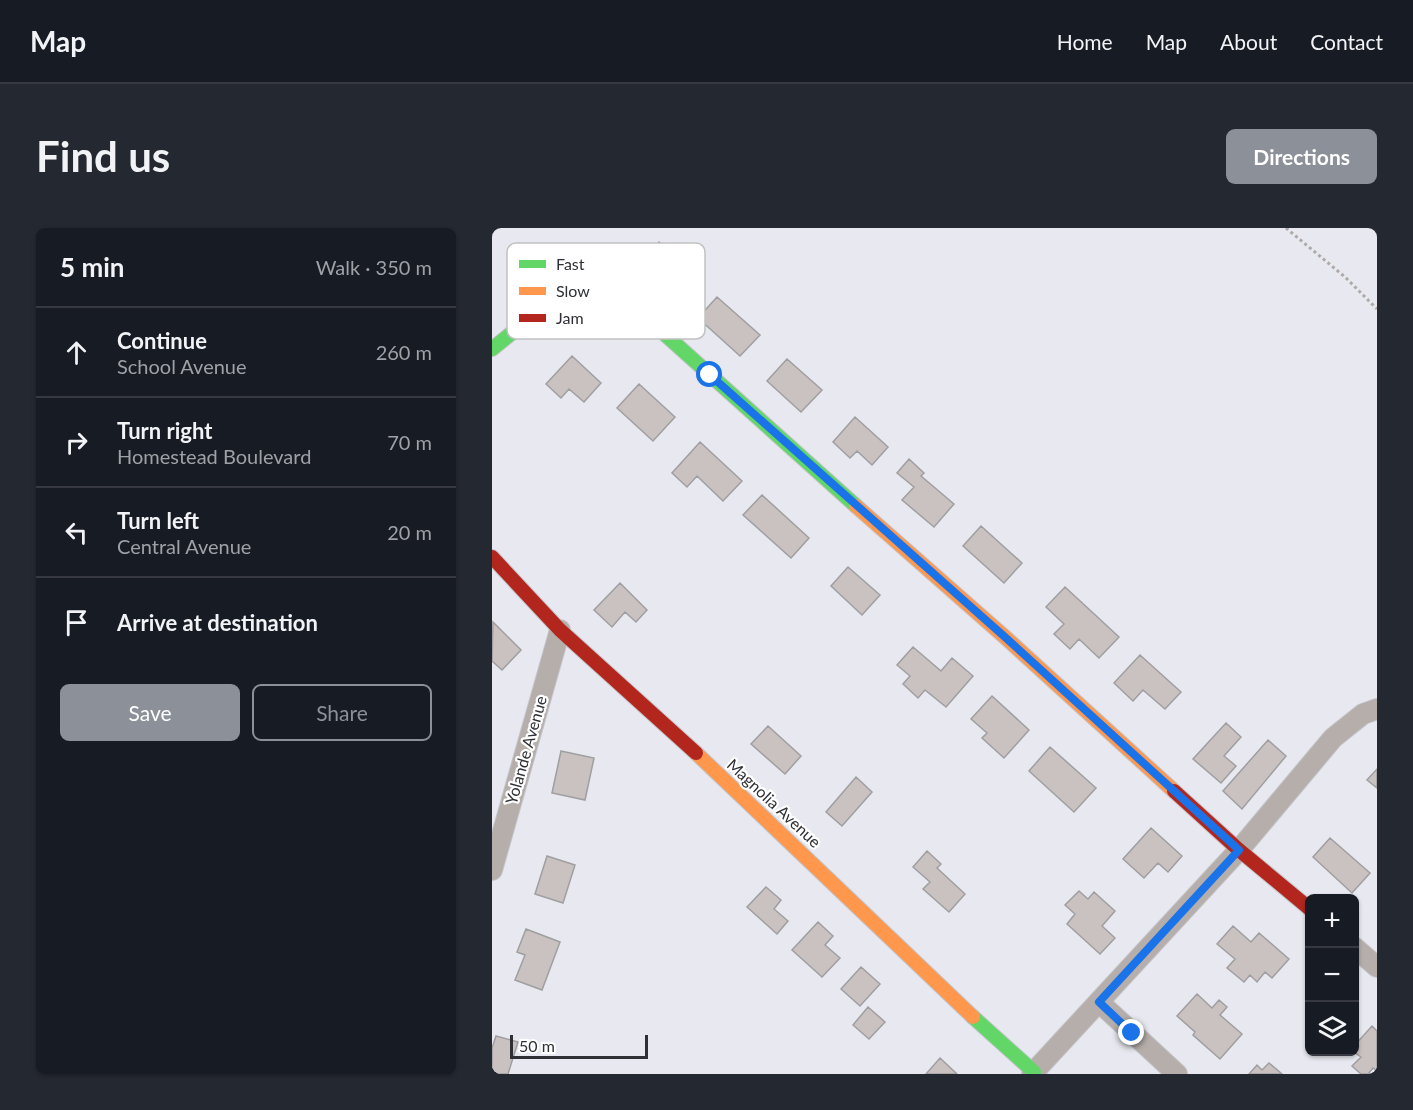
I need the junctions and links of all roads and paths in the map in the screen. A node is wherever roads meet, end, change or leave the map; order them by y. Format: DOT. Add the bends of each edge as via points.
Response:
graph roads {
  1 [pos="1286,228"];
  2 [pos="1377,309"];
  3 [pos="507,337"];
  4 [pos="670,339"];
  5 [pos="492,350"];
  6 [pos="492,557"];
  7 [pos="560,630"];
  8 [pos="1377,709"];
  9 [pos="501,806"];
  10 [pos="1239,850"];
  11 [pos="492,870"];
  12 [pos="1305,905"];
  13 [pos="1355,948"];
  14 [pos="1377,967"];
  15 [pos="1099,1002"];
  16 [pos="1033,1073"];
  17 [pos="1177,1074"];
  1 -- 2 [label="path"];
  3 -- 5 [label="street"];
  4 -- 10 [label="street"];
  6 -- 7 [label="street, Magnolia Avenue"];
  7 -- 9 [label="street, Yolande Avenue"];
  7 -- 16 [label="street, Magnolia Avenue" via="823,872"];
  8 -- 10 [label="street" via="1363,714 1333,738"];
  9 -- 11 [label="street, Yolande Avenue"];
  10 -- 12 [label="street"];
  10 -- 15 [label="street"];
  13 -- 14 [label="street"];
  15 -- 16 [label="street"];
  15 -- 17 [label="street"];
}
